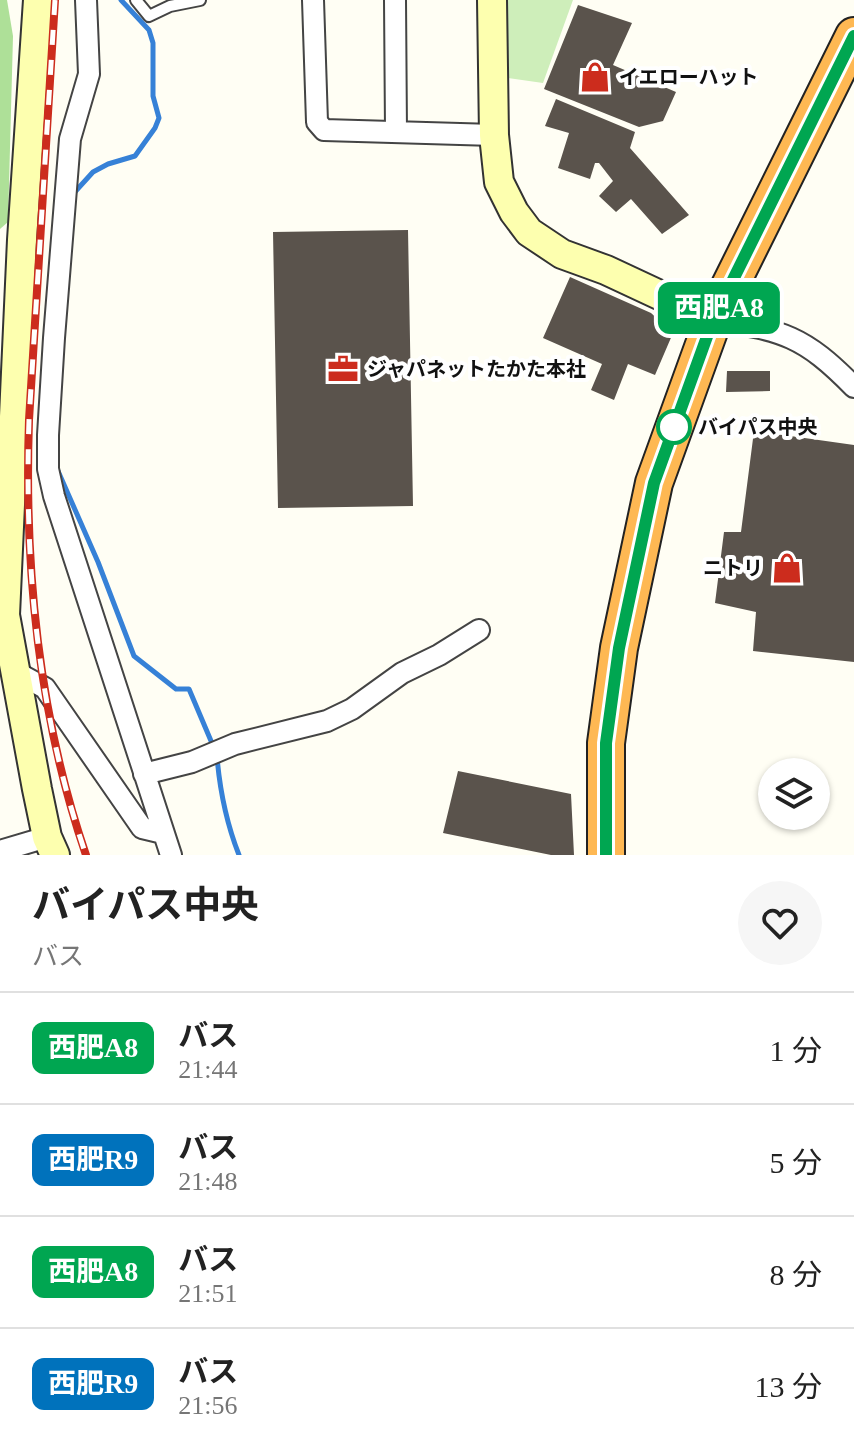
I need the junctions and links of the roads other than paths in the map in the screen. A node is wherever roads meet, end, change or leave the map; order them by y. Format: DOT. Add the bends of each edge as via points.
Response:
graph roads {
  1 [pos="38,0"];
  2 [pos="86,0"];
  3 [pos="136,0"];
  4 [pos="200,0"];
  5 [pos="313,0"];
  6 [pos="395,0"];
  7 [pos="492,0"];
  8 [pos="854,36"];
  9 [pos="396,131"];
  10 [pos="494,135"];
  11 [pos="713,320"];
  12 [pos="854,387"];
  13 [pos="3,614"];
  14 [pos="479,630"];
  15 [pos="14,671"];
  16 [pos="144,774"];
  17 [pos="163,833"];
  18 [pos="45,844"];
  19 [pos="0,851"];
  20 [pos="171,855"];
  21 [pos="606,855"];
  1 -- 13 [label="street"];
  2 -- 16 [label="street" via="89,74 70,139 48,469"];
  3 -- 4 [label="lane" via="149,16"];
  5 -- 9 [label="street" via="317,122 324,130"];
  6 -- 9 [label="street"];
  7 -- 10 [label="street"];
  8 -- 11 [label="highway"];
  9 -- 10 [label="street"];
  10 -- 11 [label="street" via="499,182 529,232 562,254"];
  11 -- 12 [label="street" via="763,327 794,338 824,356"];
  11 -- 21 [label="highway" via="654,483 619,648 606,743"];
  13 -- 15 [label="street"];
  14 -- 16 [label="street" via="327,721"];
  15 -- 17 [label="street" via="45,688 142,828"];
  15 -- 18 [label="street"];
  16 -- 17 [label="street"];
  17 -- 20 [label="street"];
  18 -- 19 [label="street"];
}
